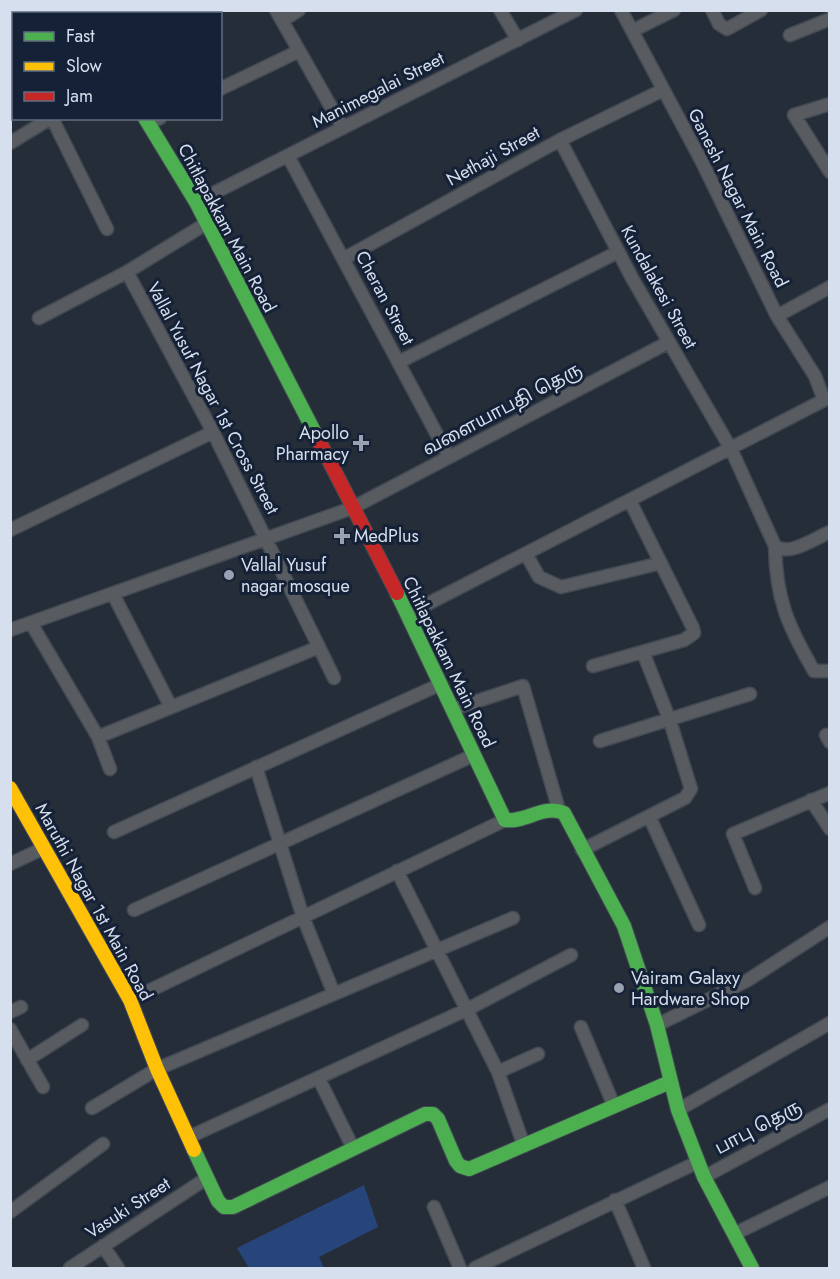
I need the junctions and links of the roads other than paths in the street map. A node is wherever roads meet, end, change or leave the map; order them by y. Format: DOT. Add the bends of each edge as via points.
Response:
graph roads {
  1 [pos="299,10"];
  2 [pos="500,10"];
  3 [pos="576,10"];
  4 [pos="621,10"];
  5 [pos="674,10"];
  6 [pos="712,10"];
  7 [pos="761,10"];
  8 [pos="279,16"];
  9 [pos="830,19"];
  10 [pos="632,31"];
  11 [pos="790,35"];
  12 [pos="518,40"];
  13 [pos="299,51"];
  14 [pos="222,84"];
  15 [pos="663,90"];
  16 [pos="830,104"];
  17 [pos="47,120"];
  18 [pos="52,120"];
  19 [pos="152,120"];
  20 [pos="344,128"];
  21 [pos="12,137"];
  22 [pos="560,140"];
  23 [pos="288,156"];
  24 [pos="830,171"];
  25 [pos="196,202"];
  26 [pos="207,223"];
  27 [pos="107,229"];
  28 [pos="618,252"];
  29 [pos="343,259"];
  30 [pos="127,272"];
  31 [pos="830,287"];
  32 [pos="777,316"];
  33 [pos="39,318"];
  34 [pos="669,342"];
  35 [pos="399,362"];
  36 [pos="827,399"];
  37 [pos="213,432"];
  38 [pos="731,449"];
  39 [pos="449,457"];
  40 [pos="630,501"];
  41 [pos="352,508"];
  42 [pos="10,530"];
  43 [pos="830,532"];
  44 [pos="267,540"];
  45 [pos="775,546"];
  46 [pos="526,554"];
  47 [pos="661,563"];
  48 [pos="113,594"];
  49 [pos="408,614"];
  50 [pos="31,623"];
  51 [pos="10,630"];
  52 [pos="319,647"];
  53 [pos="643,652"];
  54 [pos="593,666"];
  55 [pos="830,671"];
  56 [pos="334,678"];
  57 [pos="441,684"];
  58 [pos="750,694"];
  59 [pos="171,708"];
  60 [pos="453,709"];
  61 [pos="670,721"];
  62 [pos="98,737"];
  63 [pos="600,741"];
  64 [pos="474,755"];
  65 [pos="256,767"];
  66 [pos="110,769"];
  67 [pos="10,788"];
  68 [pos="830,793"];
  69 [pos="811,800"];
  70 [pos="559,810"];
  71 [pos="649,816"];
  72 [pos="506,820"];
  73 [pos="830,829"];
  74 [pos="114,831"];
  75 [pos="279,845"];
  76 [pos="44,848"];
  77 [pos="582,850"];
  78 [pos="10,864"];
  79 [pos="397,871"];
  80 [pos="755,888"];
  81 [pos="134,910"];
  82 [pos="303,917"];
  83 [pos="513,918"];
  84 [pos="699,925"];
  85 [pos="830,927"];
  86 [pos="437,949"];
  87 [pos="571,955"];
  88 [pos="334,994"];
  89 [pos="130,1000"];
  90 [pos="468,1009"];
  91 [pos="830,1023"];
  92 [pos="82,1025"];
  93 [pos="657,1025"];
  94 [pos="581,1027"];
  95 [pos="10,1029"];
  96 [pos="538,1054"];
  97 [pos="27,1060"];
  98 [pos="157,1069"];
  99 [pos="498,1072"];
  100 [pos="318,1079"];
  101 [pos="670,1082"];
  102 [pos="43,1087"];
  103 [pos="614,1106"];
  104 [pos="92,1108"];
  105 [pos="830,1109"];
  106 [pos="678,1110"];
  107 [pos="189,1137"];
  108 [pos="103,1144"];
  109 [pos="524,1146"];
  110 [pos="353,1148"];
  111 [pos="698,1162"];
  112 [pos="704,1177"];
  113 [pos="207,1178"];
  114 [pos="830,1186"];
  115 [pos="615,1200"];
  116 [pos="434,1207"];
  117 [pos="10,1212"];
  118 [pos="734,1234"];
  119 [pos="103,1246"];
  120 [pos="70,1269"];
  121 [pos="118,1269"];
  122 [pos="460,1269"];
  123 [pos="476,1269"];
  124 [pos="644,1269"];
  125 [pos="752,1269"];
  1 -- 8 [label="street"];
  2 -- 12 [label="street"];
  3 -- 12 [label="street, Manimegalai Street"];
  4 -- 10 [label="street, Ganesh Nagar Main Road"];
  5 -- 10 [label="street"];
  6 -- 7 [label="street" via="719,24 727,29"];
  8 -- 13 [label="street"];
  9 -- 11 [label="street"];
  10 -- 15 [label="street, Ganesh Nagar Main Road"];
  12 -- 20 [label="street, Manimegalai Street"];
  13 -- 14 [label="street"];
  13 -- 20 [label="street"];
  15 -- 22 [label="street, Nethaji Street"];
  15 -- 32 [label="street, Ganesh Nagar Main Road"];
  16 -- 24 [label="street" via="794,115"];
  17 -- 21 [label="street"];
  18 -- 27 [label="street"];
  19 -- 25 [label="street, Chitlapakkam Main Road"];
  20 -- 23 [label="street, Manimegalai Street"];
  22 -- 28 [label="street, Kundalakesi Street"];
  22 -- 29 [label="street, Nethaji Street"];
  23 -- 25 [label="street, Manimegalai Street"];
  23 -- 29 [label="street, Cheran Street"];
  25 -- 26 [label="street, Chitlapakkam Main Road"];
  26 -- 30 [label="street"];
  26 -- 41 [label="street, Chitlapakkam Main Road"];
  28 -- 34 [label="street, Kundalakesi Street"];
  28 -- 35 [label="street"];
  29 -- 35 [label="street, Cheran Street"];
  30 -- 33 [label="street"];
  30 -- 37 [label="street, Vallal Yusuf Nagar 1st Cross Street"];
  31 -- 32 [label="street"];
  32 -- 36 [label="street, Ganesh Nagar Main Road"];
  34 -- 38 [label="street, Kundalakesi Street"];
  34 -- 39 [label="street, வளையாபதி தெரு"];
  35 -- 39 [label="street, Cheran Street"];
  36 -- 38 [label="street"];
  37 -- 42 [label="street"];
  37 -- 44 [label="street, Vallal Yusuf Nagar 1st Cross Street"];
  38 -- 40 [label="street"];
  38 -- 45 [label="street, Kundalakesi Street"];
  39 -- 41 [label="street, வளையாபதி தெரு"];
  40 -- 46 [label="street"];
  40 -- 47 [label="street"];
  41 -- 44 [label="street, வளையாபதி தெரு"];
  41 -- 49 [label="street, Chitlapakkam Main Road"];
  43 -- 45 [label="street" via="792,549"];
  44 -- 48 [label="street, வளையாபதி தெரு"];
  44 -- 52 [label="street, Vallal Yusuf Nagar 1st Cross Street"];
  45 -- 55 [label="street, Kundalakesi Street" via="781,602 789,629 814,671"];
  46 -- 47 [label="street" via="539,577 561,587"];
  46 -- 49 [label="street"];
  47 -- 53 [label="street" via="694,633 684,640"];
  48 -- 50 [label="street, வளையாபதி தெரு"];
  48 -- 59 [label="street"];
  49 -- 57 [label="street, Chitlapakkam Main Road"];
  50 -- 51 [label="street, வளையாபதி தெரு"];
  50 -- 62 [label="street"];
  52 -- 56 [label="street, Vallal Yusuf Nagar 1st Cross Street"];
  52 -- 59 [label="street"];
  53 -- 54 [label="street"];
  53 -- 61 [label="street"];
  57 -- 60 [label="street, Chitlapakkam Main Road"];
  57 -- 65 [label="street"];
  58 -- 61 [label="street"];
  59 -- 62 [label="street"];
  60 -- 64 [label="street, Chitlapakkam Main Road"];
  60 -- 70 [label="street" via="523,686"];
  61 -- 63 [label="street"];
  61 -- 71 [label="street" via="691,789 685,798"];
  62 -- 66 [label="street"];
  64 -- 72 [label="street, Chitlapakkam Main Road"];
  64 -- 75 [label="street"];
  65 -- 74 [label="street"];
  65 -- 75 [label="street"];
  67 -- 76 [label="street, Maruthi Nagar 1st Main Road"];
  68 -- 69 [label="street"];
  69 -- 73 [label="street"];
  69 -- 80 [label="street" via="733,834"];
  70 -- 72 [label="street" via="547,810 515,822"];
  70 -- 77 [label="street" via="568,819"];
  71 -- 77 [label="street"];
  71 -- 84 [label="street"];
  72 -- 79 [label="street"];
  75 -- 81 [label="street"];
  75 -- 82 [label="street"];
  76 -- 78 [label="street"];
  76 -- 89 [label="street, Maruthi Nagar 1st Main Road"];
  77 -- 93 [label="street" via="624,926"];
  79 -- 82 [label="street"];
  79 -- 86 [label="street"];
  82 -- 88 [label="street"];
  82 -- 89 [label="street"];
  83 -- 86 [label="street"];
  85 -- 93 [label="street" via="748,980"];
  86 -- 88 [label="street"];
  86 -- 90 [label="street"];
  87 -- 90 [label="street"];
  88 -- 98 [label="street"];
  89 -- 98 [label="street, Maruthi Nagar 1st Main Road"];
  90 -- 99 [label="street"];
  90 -- 100 [label="street"];
  91 -- 106 [label="street"];
  92 -- 97 [label="street"];
  93 -- 101 [label="street"];
  94 -- 103 [label="street"];
  95 -- 97 [label="street"];
  96 -- 99 [label="street"];
  97 -- 102 [label="street"];
  98 -- 104 [label="street"];
  98 -- 107 [label="street, Maruthi Nagar 1st Main Road"];
  99 -- 109 [label="street"];
  100 -- 107 [label="street"];
  100 -- 110 [label="street"];
  101 -- 103 [label="street"];
  101 -- 106 [label="street"];
  103 -- 109 [label="street"];
  105 -- 112 [label="street, பாபு தெரு"];
  106 -- 111 [label="street"];
  107 -- 113 [label="street, Maruthi Nagar 1st Main Road"];
  108 -- 117 [label="street"];
  109 -- 110 [label="street" via="474,1168 464,1168 456,1161 438,1119 429,1113"];
  110 -- 113 [label="street, Maruthi Nagar 1st Main Road" via="227,1208 218,1201"];
  111 -- 112 [label="street"];
  111 -- 115 [label="street"];
  112 -- 118 [label="street"];
  113 -- 119 [label="street, Vasuki Street"];
  114 -- 118 [label="street"];
  115 -- 123 [label="street"];
  115 -- 124 [label="street"];
  116 -- 122 [label="street"];
  118 -- 125 [label="street"];
  119 -- 120 [label="street, Vasuki Street"];
  119 -- 121 [label="street"];
}
